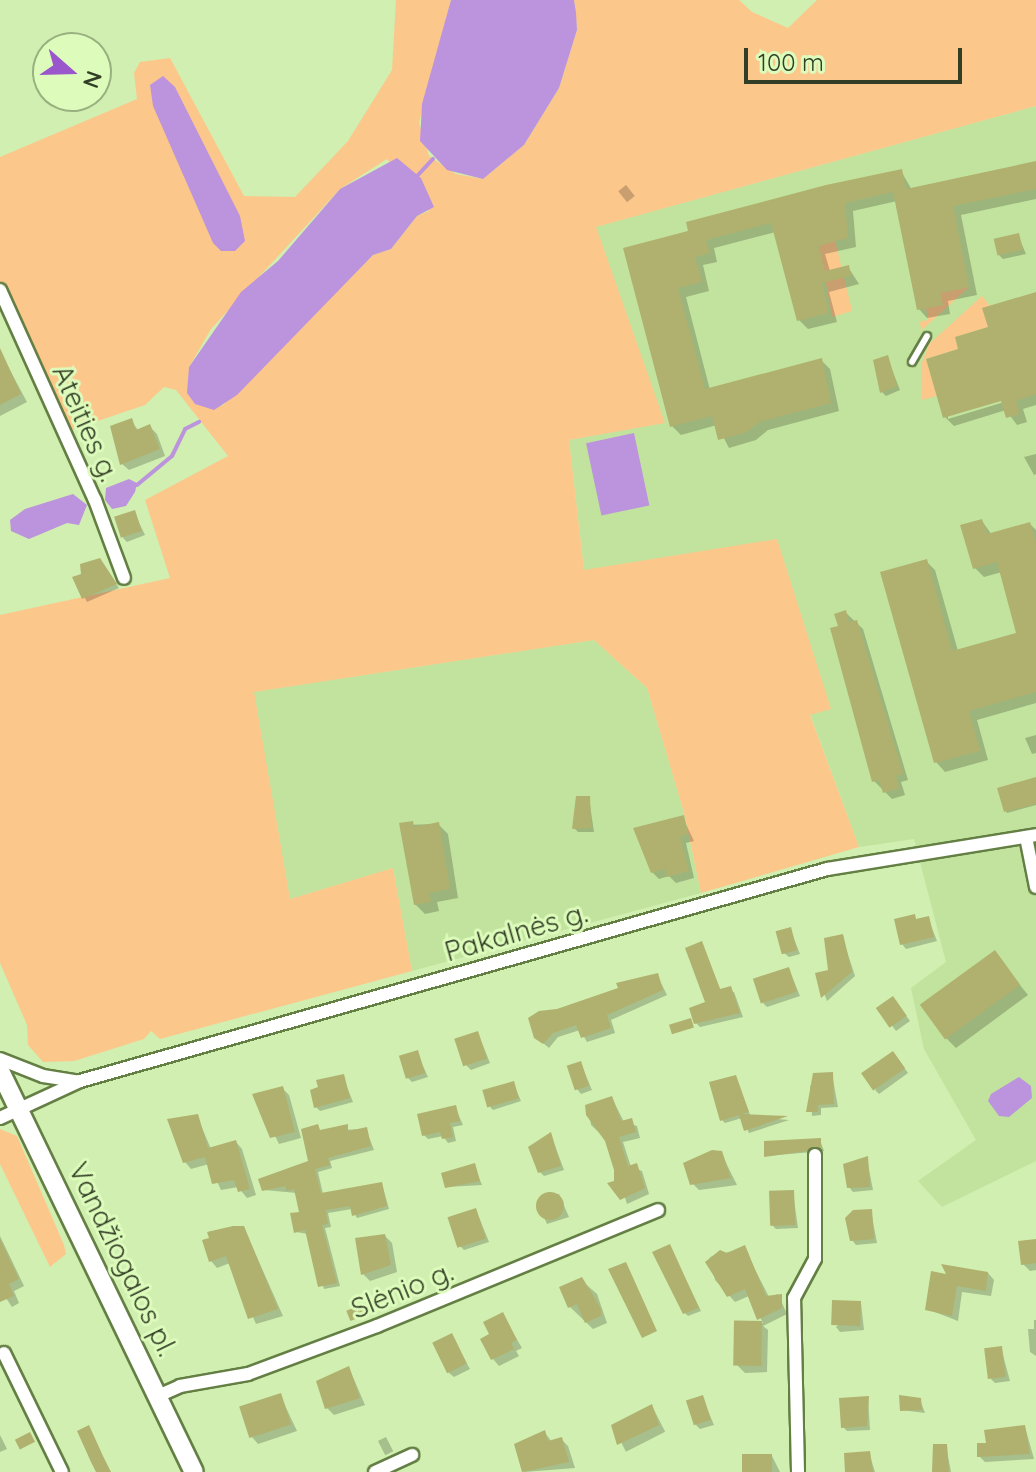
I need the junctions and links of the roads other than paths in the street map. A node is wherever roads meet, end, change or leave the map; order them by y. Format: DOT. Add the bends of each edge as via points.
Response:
graph roads {
  1 [pos="0,290"];
  2 [pos="927,336"];
  3 [pos="912,362"];
  4 [pos="124,578"];
  5 [pos="1031,836"];
  6 [pos="1036,887"];
  7 [pos="0,1059"];
  8 [pos="0,1071"];
  9 [pos="80,1081"];
  10 [pos="19,1110"];
  11 [pos="0,1118"];
  12 [pos="815,1155"];
  13 [pos="658,1210"];
  14 [pos="4,1353"];
  15 [pos="158,1396"];
  16 [pos="412,1455"];
  17 [pos="62,1472"];
  18 [pos="194,1472"];
  19 [pos="375,1472"];
  20 [pos="798,1472"];
  1 -- 4 [label="street, Ateities g." via="95,500"];
  2 -- 3 [label="lane"];
  5 -- 6 [label="street"];
  5 -- 9 [label="street, Pakalnės g." via="827,869"];
  7 -- 9 [label="street" via="43,1076"];
  8 -- 10 [label="main road, Vandžiogalos pl."];
  9 -- 10 [label="street, Pakalnės g."];
  10 -- 11 [label="street, Pakalnės g."];
  10 -- 15 [label="main road, Vandžiogalos pl."];
  12 -- 20 [label="street" via="815,1259 793,1304"];
  13 -- 15 [label="street, Slėnio g." via="366,1331 248,1374 180,1386"];
  14 -- 17 [label="street"];
  15 -- 18 [label="main road, Vandžiogalos pl."];
  16 -- 19 [label="street"];
}
